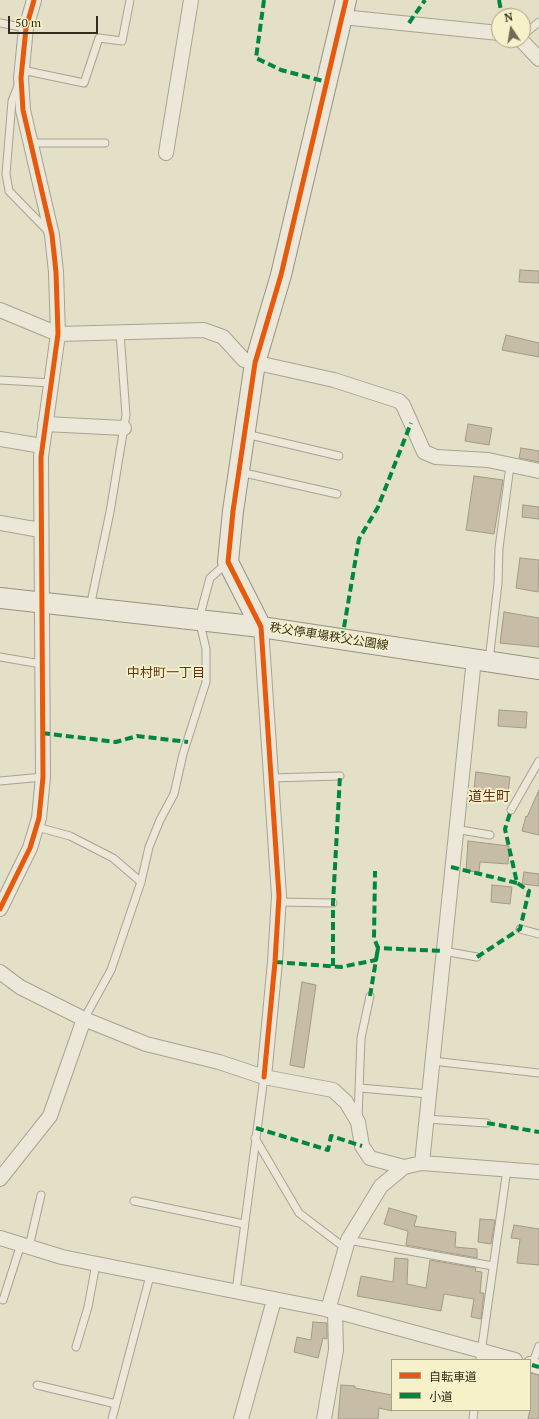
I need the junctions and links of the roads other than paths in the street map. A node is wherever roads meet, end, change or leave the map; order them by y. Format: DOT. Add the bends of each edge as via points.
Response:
graph roads {
  1 [pos="34,0"];
  2 [pos="130,0"];
  3 [pos="191,0"];
  4 [pos="344,8"];
  5 [pos="0,22"];
  6 [pos="539,22"];
  7 [pos="26,28"];
  8 [pos="531,28"];
  9 [pos="491,32"];
  10 [pos="529,48"];
  11 [pos="539,58"];
  12 [pos="22,74"];
  13 [pos="31,143"];
  14 [pos="105,143"];
  15 [pos="166,153"];
  16 [pos="52,235"];
  17 [pos="0,310"];
  18 [pos="120,333"];
  19 [pos="58,334"];
  20 [pos="255,363"];
  21 [pos="0,380"];
  22 [pos="51,383"];
  23 [pos="45,424"];
  24 [pos="124,428"];
  25 [pos="246,434"];
  26 [pos="0,439"];
  27 [pos="42,446"];
  28 [pos="339,456"];
  29 [pos="510,466"];
  30 [pos="539,471"];
  31 [pos="239,472"];
  32 [pos="337,494"];
  33 [pos="0,523"];
  34 [pos="40,530"];
  35 [pos="228,562"];
  36 [pos="0,598"];
  37 [pos="40,603"];
  38 [pos="89,608"];
  39 [pos="199,619"];
  40 [pos="260,627"];
  41 [pos="0,657"];
  42 [pos="482,660"];
  43 [pos="41,664"];
  44 [pos="539,669"];
  45 [pos="539,760"];
  46 [pos="340,776"];
  47 [pos="43,777"];
  48 [pos="271,778"];
  49 [pos="0,781"];
  50 [pos="511,810"];
  51 [pos="37,827"];
  52 [pos="455,829"];
  53 [pos="490,835"];
  54 [pos="141,882"];
  55 [pos="278,902"];
  56 [pos="333,903"];
  57 [pos="0,909"];
  58 [pos="520,929"];
  59 [pos="539,934"];
  60 [pos="443,951"];
  61 [pos="476,957"];
  62 [pos="0,972"];
  63 [pos="370,996"];
  64 [pos="84,1019"];
  65 [pos="432,1061"];
  66 [pos="539,1073"];
  67 [pos="264,1077"];
  68 [pos="360,1088"];
  69 [pos="428,1094"];
  70 [pos="426,1118"];
  71 [pos="358,1122"];
  72 [pos="487,1123"];
  73 [pos="255,1138"];
  74 [pos="422,1163"];
  75 [pos="404,1167"];
  76 [pos="507,1169"];
  77 [pos="539,1170"];
  78 [pos="0,1179"];
  79 [pos="41,1195"];
  80 [pos="134,1201"];
  81 [pos="244,1224"];
  82 [pos="0,1238"];
  83 [pos="346,1244"];
  84 [pos="26,1245"];
  85 [pos="96,1264"];
  86 [pos="493,1266"];
  87 [pos="150,1276"];
  88 [pos="236,1291"];
  89 [pos="3,1300"];
  90 [pos="274,1300"];
  91 [pos="332,1311"];
  92 [pos="539,1346"];
  93 [pos="76,1347"];
  94 [pos="481,1356"];
  95 [pos="506,1359"];
  96 [pos="534,1365"];
  97 [pos="37,1385"];
  98 [pos="116,1404"];
  99 [pos="112,1419"];
  100 [pos="241,1419"];
  101 [pos="324,1419"];
  1 -- 7 [label="street"];
  2 -- 12 [label="lane" via="122,41 99,38 84,83"];
  3 -- 15 [label="street"];
  4 -- 9 [label="street"];
  4 -- 20 [label="street" via="281,275"];
  5 -- 7 [label="lane"];
  6 -- 8 [label="lane"];
  7 -- 12 [label="street"];
  10 -- 11 [label="street"];
  12 -- 13 [label="street" via="23,110"];
  12 -- 16 [label="lane" via="12,101 6,174 9,190"];
  13 -- 14 [label="lane"];
  13 -- 16 [label="street"];
  16 -- 19 [label="street"];
  17 -- 19 [label="street"];
  18 -- 19 [label="street"];
  18 -- 20 [label="street" via="204,330 223,337 244,360"];
  18 -- 24 [label="lane" via="126,416"];
  19 -- 22 [label="street"];
  20 -- 25 [label="street"];
  20 -- 29 [label="street" via="334,380 399,401 424,452 436,457 488,460"];
  21 -- 22 [label="lane"];
  22 -- 23 [label="street"];
  23 -- 24 [label="street"];
  23 -- 27 [label="street"];
  24 -- 38 [label="lane" via="110,512"];
  25 -- 28 [label="lane"];
  25 -- 31 [label="street"];
  26 -- 27 [label="street"];
  27 -- 34 [label="street"];
  29 -- 30 [label="street"];
  29 -- 42 [label="lane" via="499,548 498,583"];
  31 -- 32 [label="lane"];
  31 -- 35 [label="street"];
  33 -- 34 [label="street"];
  34 -- 37 [label="street"];
  35 -- 39 [label="lane" via="210,578"];
  35 -- 40 [label="street"];
  36 -- 37 [label="street, 秩父停車場秩父公園線"];
  37 -- 38 [label="street, 秩父停車場秩父公園線"];
  37 -- 43 [label="street"];
  38 -- 39 [label="street, 秩父停車場秩父公園線"];
  39 -- 40 [label="street, 秩父停車場秩父公園線"];
  39 -- 54 [label="lane" via="206,649 206,682 183,754 174,794 149,848"];
  40 -- 42 [label="street, 秩父停車場秩父公園線"];
  40 -- 48 [label="street"];
  41 -- 43 [label="lane"];
  42 -- 44 [label="street, 秩父停車場秩父公園線"];
  42 -- 52 [label="street"];
  43 -- 47 [label="street"];
  45 -- 50 [label="lane"];
  46 -- 48 [label="lane"];
  47 -- 49 [label="lane"];
  47 -- 51 [label="street"];
  48 -- 55 [label="street"];
  51 -- 54 [label="lane" via="70,836 113,858"];
  51 -- 57 [label="street" via="30,848"];
  52 -- 53 [label="lane"];
  52 -- 60 [label="street"];
  54 -- 64 [label="lane" via="111,970"];
  55 -- 56 [label="lane"];
  55 -- 67 [label="street"];
  58 -- 59 [label="lane"];
  60 -- 61 [label="lane"];
  60 -- 65 [label="street"];
  62 -- 64 [label="street" via="20,987"];
  63 -- 68 [label="lane" via="361,1038"];
  64 -- 67 [label="street" via="146,1044 220,1062"];
  64 -- 78 [label="street" via="50,1116"];
  65 -- 66 [label="lane"];
  65 -- 69 [label="street"];
  67 -- 71 [label="street" via="333,1090 346,1102"];
  67 -- 73 [label="lane"];
  68 -- 69 [label="lane"];
  68 -- 71 [label="lane"];
  69 -- 70 [label="street"];
  70 -- 72 [label="lane"];
  70 -- 74 [label="street"];
  71 -- 75 [label="street" via="362,1146 370,1158"];
  73 -- 81 [label="lane"];
  73 -- 83 [label="lane" via="299,1213"];
  74 -- 75 [label="street"];
  74 -- 76 [label="street"];
  75 -- 83 [label="street" via="381,1186"];
  76 -- 77 [label="street"];
  76 -- 86 [label="lane"];
  79 -- 84 [label="lane"];
  80 -- 81 [label="lane"];
  81 -- 88 [label="lane"];
  82 -- 84 [label="street"];
  83 -- 86 [label="lane"];
  83 -- 91 [label="street"];
  84 -- 85 [label="street" via="62,1257"];
  84 -- 89 [label="lane"];
  85 -- 87 [label="street"];
  85 -- 93 [label="lane" via="88,1307"];
  86 -- 94 [label="lane"];
  87 -- 88 [label="street"];
  87 -- 98 [label="lane"];
  88 -- 90 [label="street"];
  90 -- 91 [label="street"];
  90 -- 100 [label="street"];
  91 -- 94 [label="street"];
  91 -- 101 [label="street" via="336,1350"];
  92 -- 96 [label="lane"];
  94 -- 95 [label="street"];
  97 -- 98 [label="lane"];
  98 -- 99 [label="lane"];
}
